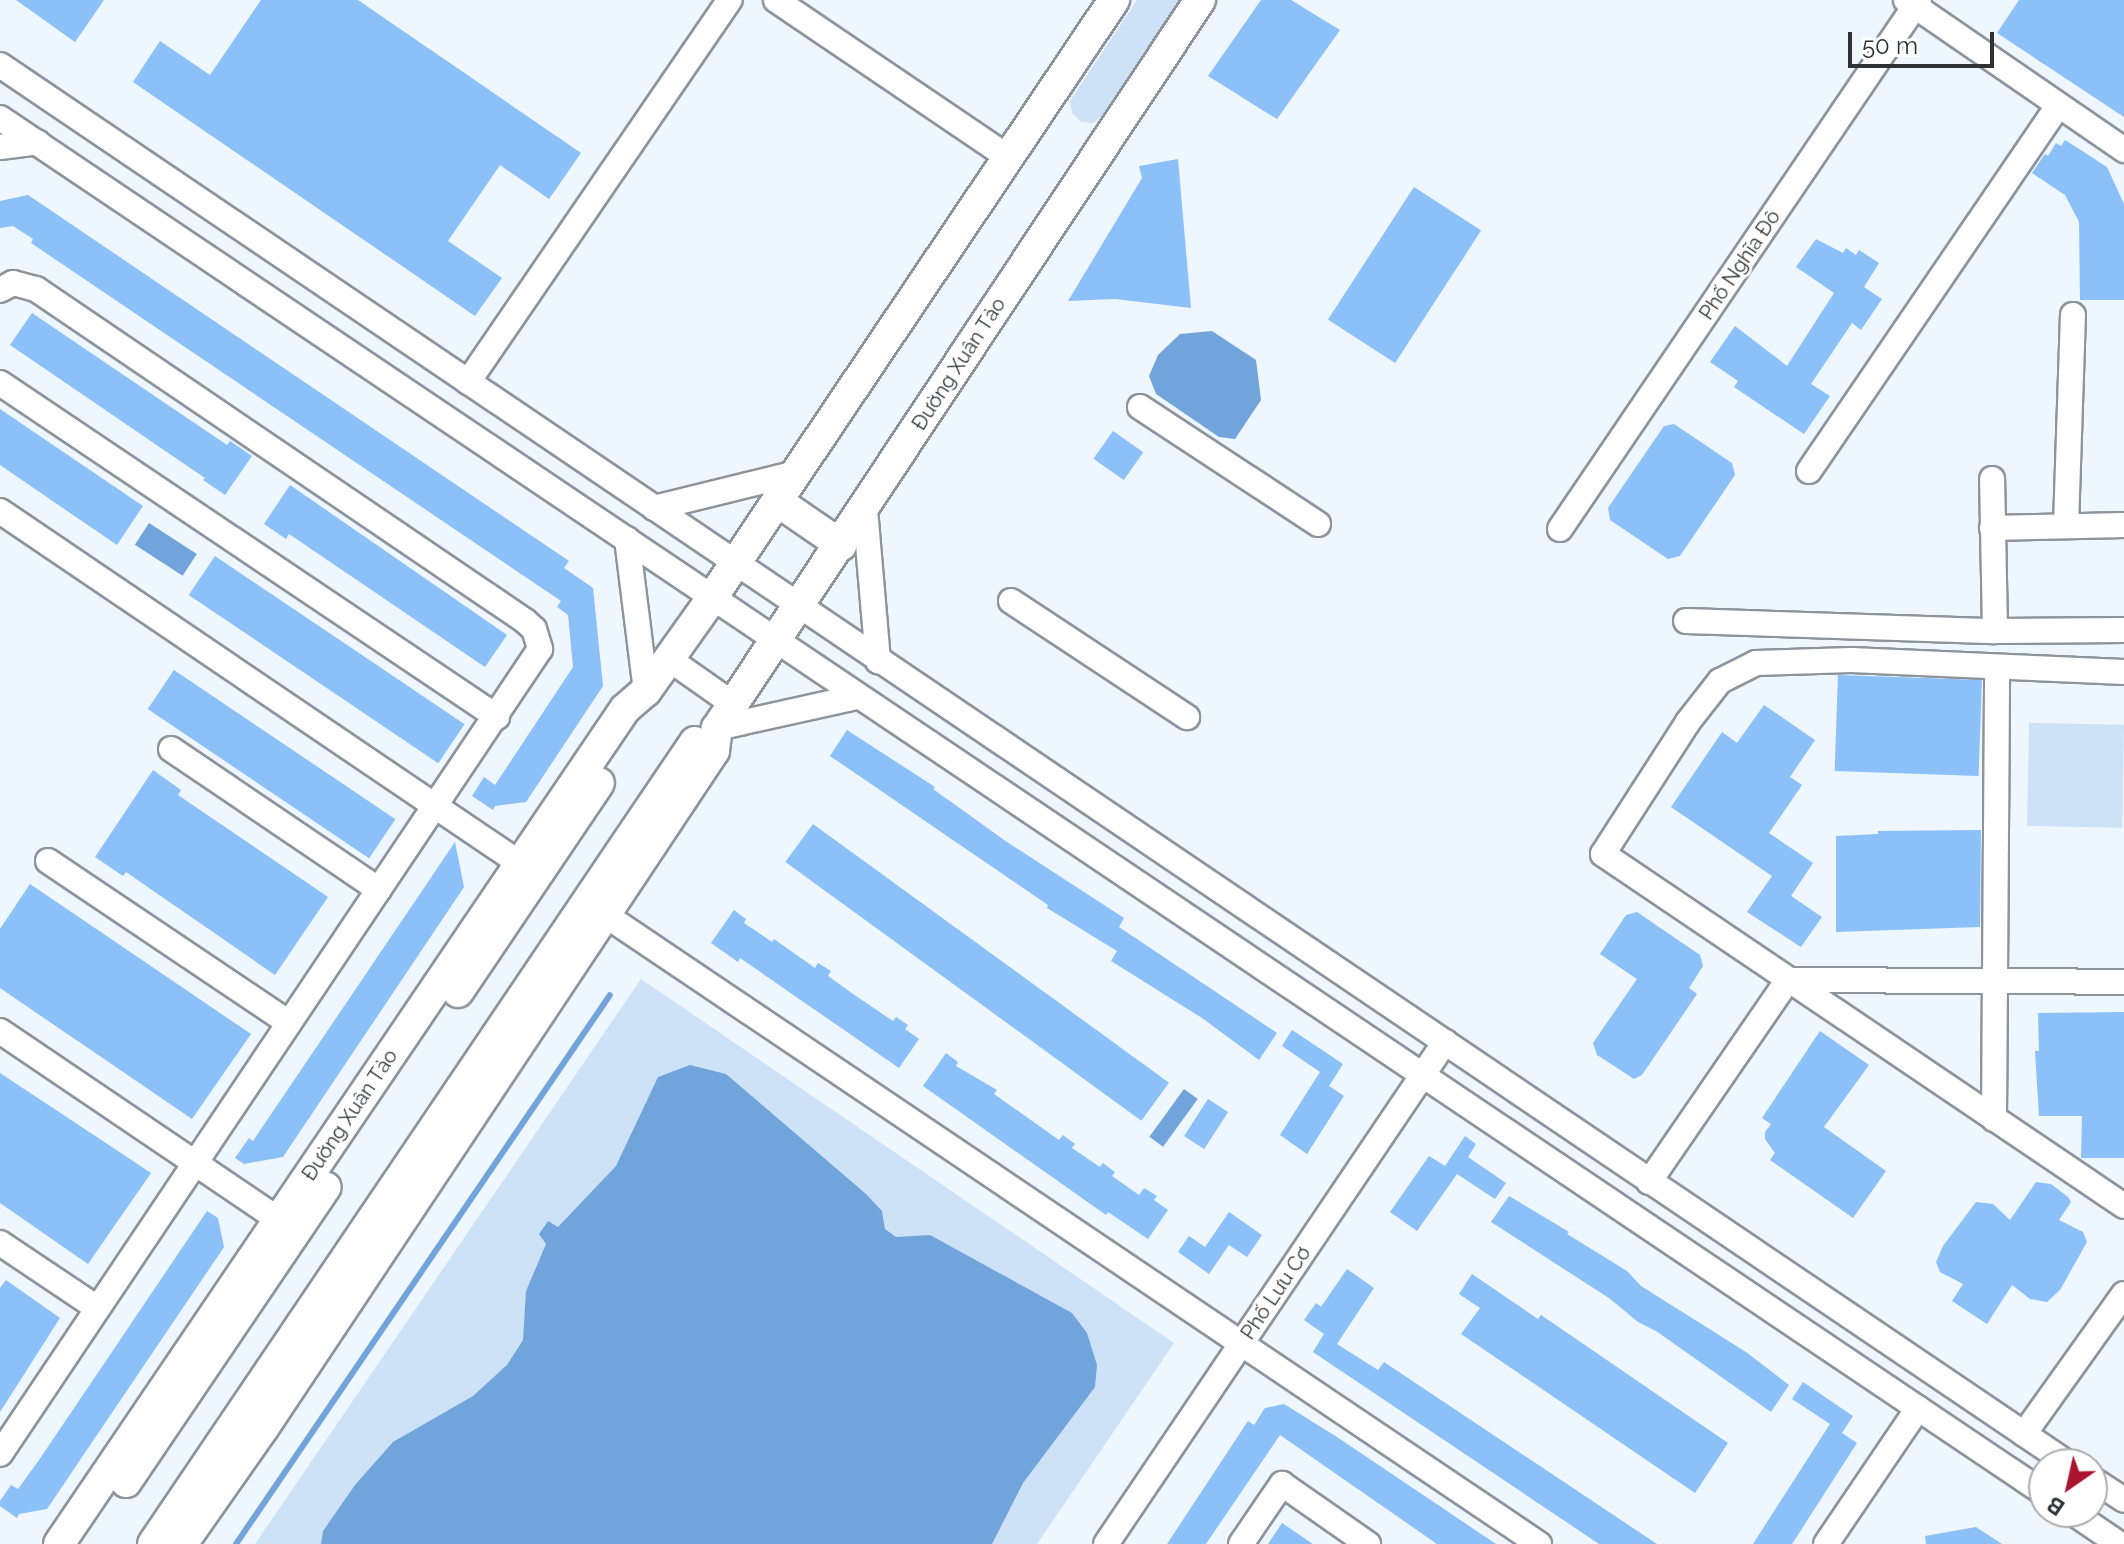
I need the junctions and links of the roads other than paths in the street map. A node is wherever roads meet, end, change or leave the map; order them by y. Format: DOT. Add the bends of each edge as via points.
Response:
graph roads {
  1 [pos="730,0"];
  2 [pos="776,0"];
  3 [pos="1114,0"];
  4 [pos="1200,0"];
  5 [pos="1913,2"];
  6 [pos="0,65"];
  7 [pos="2058,106"];
  8 [pos="76,117"];
  9 [pos="0,118"];
  10 [pos="0,147"];
  11 [pos="45,147"];
  12 [pos="2124,150"];
  13 [pos="1008,157"];
  14 [pos="0,290"];
  15 [pos="2073,315"];
  16 [pos="468,382"];
  17 [pos="0,383"];
  18 [pos="1140,407"];
  19 [pos="1809,471"];
  20 [pos="796,473"];
  21 [pos="1992,479"];
  22 [pos="777,501"];
  23 [pos="654,508"];
  24 [pos="865,509"];
  25 [pos="0,511"];
  26 [pos="1318,524"];
  27 [pos="2066,525"];
  28 [pos="2124,525"];
  29 [pos="1992,528"];
  30 [pos="1560,529"];
  31 [pos="627,539"];
  32 [pos="841,545"];
  33 [pos="734,564"];
  34 [pos="712,598"];
  35 [pos="1011,601"];
  36 [pos="799,608"];
  37 [pos="1686,621"];
  38 [pos="2124,630"];
  39 [pos="1995,631"];
  40 [pos="776,642"];
  41 [pos="669,659"];
  42 [pos="878,661"];
  43 [pos="1997,668"];
  44 [pos="2124,672"];
  45 [pos="646,691"];
  46 [pos="857,697"];
  47 [pos="725,716"];
  48 [pos="497,717"];
  49 [pos="1187,717"];
  50 [pos="171,749"];
  51 [pos="436,806"];
  52 [pos="48,861"];
  53 [pos="528,869"];
  54 [pos="379,890"];
  55 [pos="596,909"];
  56 [pos="1788,980"];
  57 [pos="1997,980"];
  58 [pos="2124,982"];
  59 [pos="289,1023"];
  60 [pos="0,1031"];
  61 [pos="1445,1042"];
  62 [pos="1421,1076"];
  63 [pos="1994,1119"];
  64 [pos="195,1162"];
  65 [pos="1649,1182"];
  66 [pos="2124,1206"];
  67 [pos="288,1225"];
  68 [pos="0,1243"];
  69 [pos="2124,1294"];
  70 [pos="97,1308"];
  71 [pos="1241,1343"];
  72 [pos="1918,1408"];
  73 [pos="2024,1434"];
  74 [pos="2,1448"];
  75 [pos="2045,1448"];
  76 [pos="2028,1482"];
  77 [pos="2096,1528"];
  78 [pos="59,1544"];
  79 [pos="83,1544"];
  80 [pos="153,1544"];
  81 [pos="182,1544"];
  82 [pos="1106,1544"];
  83 [pos="1241,1544"];
  84 [pos="1368,1544"];
  85 [pos="1539,1544"];
  86 [pos="1826,1544"];
  87 [pos="2119,1544"];
  1 -- 16 [label="street"];
  2 -- 13 [label="street"];
  3 -- 13 [label="main road, Đường Xuân Tảo"];
  4 -- 24 [label="main road, Đường Xuân Tảo"];
  5 -- 7 [label="street"];
  5 -- 30 [label="street, Phố Nghĩa Đô"];
  6 -- 8 [label="street"];
  7 -- 12 [label="street"];
  7 -- 19 [label="street"];
  8 -- 11 [label="street"];
  8 -- 16 [label="street"];
  9 -- 11 [label="street"];
  10 -- 11 [label="street"];
  11 -- 31 [label="street"];
  13 -- 20 [label="main road, Đường Xuân Tảo"];
  14 -- 48 [label="street" via="13,283 36,289 525,621 534,629 540,649"];
  15 -- 27 [label="street"];
  16 -- 23 [label="street"];
  17 -- 48 [label="street"];
  18 -- 26 [label="street"];
  20 -- 22 [label="main road, Đường Xuân Tảo"];
  20 -- 23 [label="street"];
  21 -- 29 [label="street"];
  22 -- 32 [label="main road"];
  22 -- 33 [label="main road, Đường Xuân Tảo"];
  23 -- 33 [label="street"];
  24 -- 32 [label="main road, Đường Xuân Tảo"];
  24 -- 42 [label="street"];
  25 -- 51 [label="street"];
  27 -- 28 [label="street"];
  27 -- 29 [label="street"];
  29 -- 39 [label="street"];
  31 -- 34 [label="street"];
  31 -- 45 [label="street"];
  32 -- 36 [label="main road, Đường Xuân Tảo"];
  33 -- 34 [label="main road, Đường Xuân Tảo"];
  33 -- 36 [label="street"];
  34 -- 40 [label="street"];
  34 -- 41 [label="main road, Đường Xuân Tảo"];
  35 -- 49 [label="street"];
  36 -- 40 [label="main road, Đường Xuân Tảo"];
  36 -- 42 [label="street"];
  37 -- 39 [label="street"];
  38 -- 39 [label="street"];
  40 -- 46 [label="street"];
  40 -- 47 [label="main road, Đường Xuân Tảo"];
  41 -- 45 [label="main road, Đường Xuân Tảo"];
  41 -- 47 [label="street"];
  42 -- 61 [label="street"];
  43 -- 44 [label="street"];
  43 -- 56 [label="street" via="1851,660 1756,663 1720,681 1688,722 1603,854"];
  43 -- 57 [label="street"];
  45 -- 53 [label="main road, Đường Xuân Tảo" via="625,709"];
  46 -- 47 [label="street"];
  46 -- 62 [label="street"];
  47 -- 55 [label="main road, Đường Xuân Tảo" via="714,751"];
  48 -- 51 [label="street"];
  50 -- 54 [label="street"];
  51 -- 53 [label="street"];
  51 -- 54 [label="street"];
  52 -- 59 [label="street"];
  53 -- 67 [label="main road, Đường Xuân Tảo"];
  54 -- 59 [label="street"];
  55 -- 71 [label="street"];
  55 -- 80 [label="main road, Đường Xuân Tảo"];
  55 -- 81 [label="main road, Đường Xuân Tảo"];
  56 -- 57 [label="street"];
  56 -- 63 [label="street"];
  56 -- 65 [label="street"];
  57 -- 58 [label="street"];
  57 -- 63 [label="street"];
  59 -- 64 [label="street"];
  60 -- 64 [label="street"];
  61 -- 62 [label="street, Phố Lưu Cơ"];
  61 -- 65 [label="street"];
  62 -- 71 [label="street, Phố Lưu Cơ"];
  62 -- 72 [label="street"];
  63 -- 66 [label="street"];
  64 -- 67 [label="street"];
  64 -- 70 [label="street"];
  65 -- 73 [label="street"];
  67 -- 78 [label="main road, Đường Xuân Tảo"];
  67 -- 79 [label="main road, Đường Xuân Tảo"];
  68 -- 70 [label="street"];
  69 -- 73 [label="street"];
  70 -- 74 [label="street"];
  71 -- 82 [label="street, Phố Lưu Cơ"];
  71 -- 85 [label="street"];
  72 -- 76 [label="street"];
  72 -- 86 [label="street"];
  73 -- 75 [label="street"];
  77 -- 87 [label="street"];
  83 -- 84 [label="street" via="1282,1484"];
}
